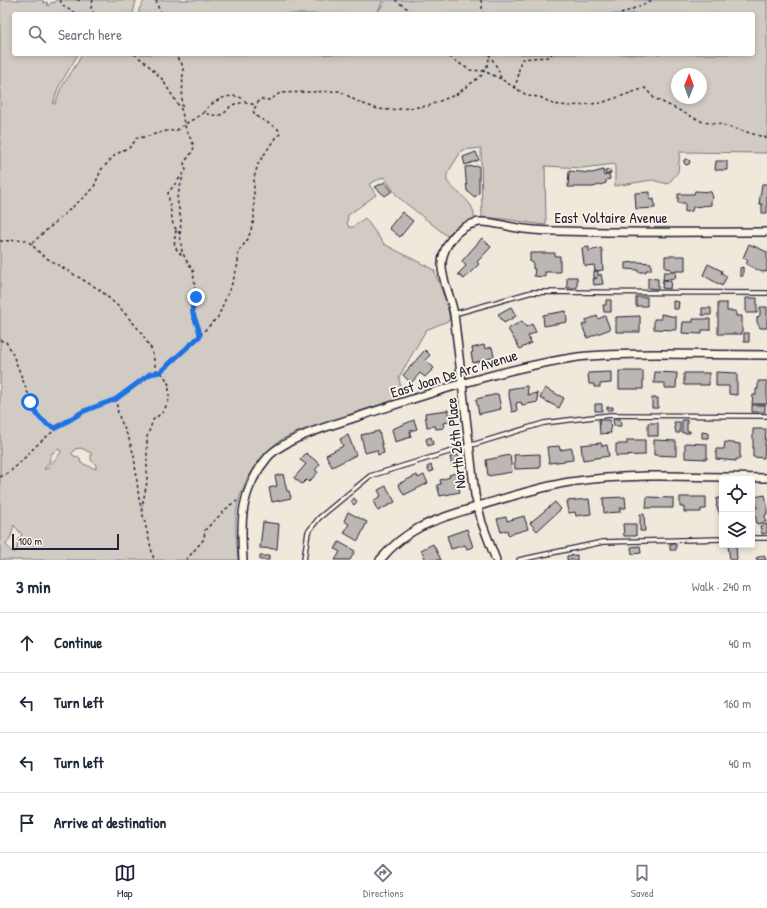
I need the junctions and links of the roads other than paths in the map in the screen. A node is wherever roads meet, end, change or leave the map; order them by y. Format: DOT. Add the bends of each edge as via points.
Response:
graph roads {
  1 [pos="458,232"];
  2 [pos="767,232"];
  3 [pos="767,293"];
  4 [pos="454,314"];
  5 [pos="767,355"];
  6 [pos="462,382"];
  7 [pos="767,416"];
  8 [pos="469,446"];
  9 [pos="767,478"];
  10 [pos="477,507"];
  11 [pos="755,538"];
  12 [pos="767,538"];
  13 [pos="719,539"];
  14 [pos="242,560"];
  15 [pos="304,560"];
  16 [pos="380,560"];
  17 [pos="496,560"];
  18 [pos="519,560"];
  1 -- 2 [label="street, East Voltaire Avenue" via="469,224 488,222 557,231"];
  1 -- 4 [label="street, North 26th Place" via="448,244 441,267"];
  3 -- 4 [label="lane" via="532,292"];
  4 -- 6 [label="street, North 26th Place"];
  5 -- 6 [label="street, East Joan De Arc Avenue" via="639,354 580,357 527,366"];
  6 -- 8 [label="street, North 26th Place"];
  6 -- 14 [label="street, East Joan De Arc Avenue" via="319,430 287,443 270,455 253,478 246,496 241,520"];
  7 -- 8 [label="lane" via="610,415 544,423"];
  8 -- 10 [label="street, North 26th Place"];
  8 -- 15 [label="lane" via="370,476 319,518 308,532"];
  9 -- 10 [label="street" via="612,478 551,486"];
  10 -- 16 [label="street" via="416,528 395,543"];
  10 -- 17 [label="street, North 26th Place"];
  11 -- 12 [label="lane"];
  13 -- 18 [label="lane" via="603,542"];
}
